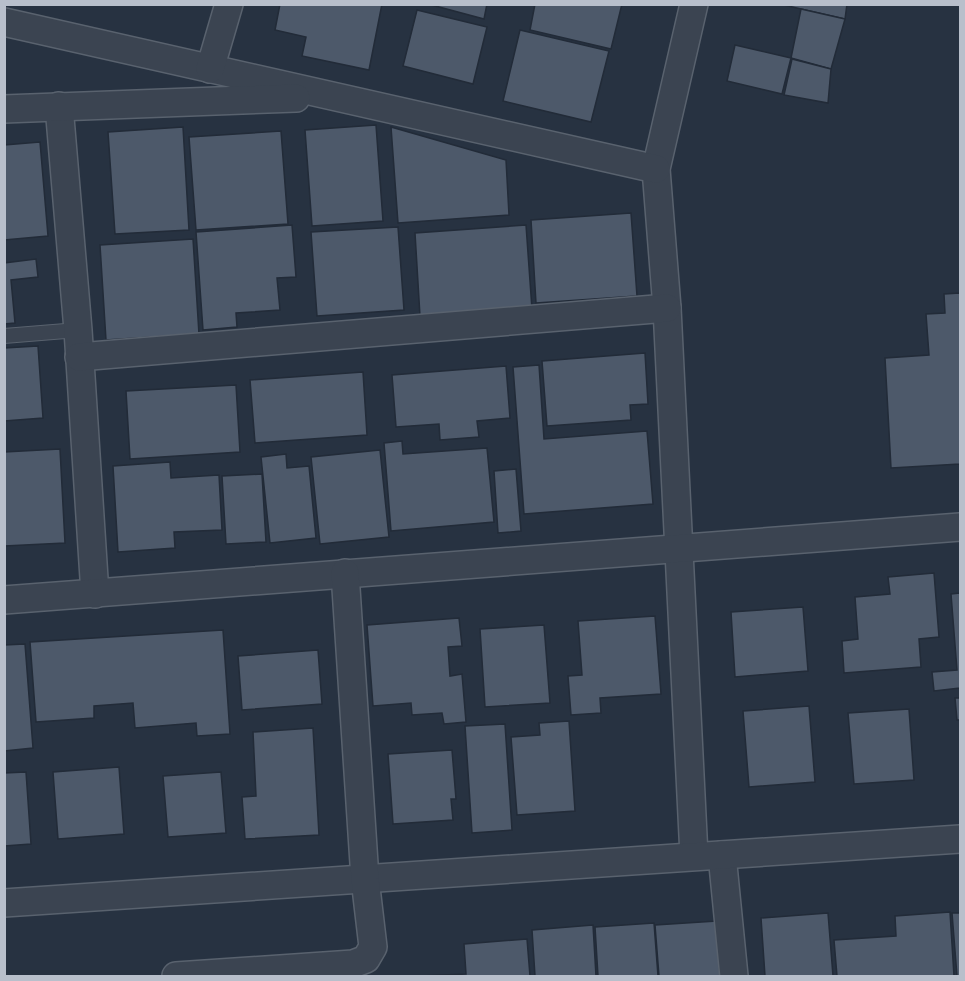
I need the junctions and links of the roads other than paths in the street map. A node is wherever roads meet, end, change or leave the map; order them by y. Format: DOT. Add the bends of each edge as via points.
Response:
graph roads {
  1 [pos="229,4"];
  2 [pos="694,4"];
  3 [pos="4,22"];
  4 [pos="210,69"];
  5 [pos="333,96"];
  6 [pos="59,106"];
  7 [pos="4,109"];
  8 [pos="656,169"];
  9 [pos="667,308"];
  10 [pos="78,330"];
  11 [pos="4,336"];
  12 [pos="80,357"];
  13 [pos="960,527"];
  14 [pos="679,548"];
  15 [pos="345,573"];
  16 [pos="95,594"];
  17 [pos="4,600"];
  18 [pos="960,839"];
  19 [pos="722,855"];
  20 [pos="694,856"];
  21 [pos="364,879"];
  22 [pos="4,903"];
  23 [pos="176,976"];
  24 [pos="734,976"];
  1 -- 4 [label="street"];
  2 -- 8 [label="street"];
  3 -- 4 [label="street"];
  4 -- 5 [label="street"];
  5 -- 6 [label="street"];
  5 -- 8 [label="street"];
  6 -- 7 [label="street"];
  6 -- 10 [label="street"];
  8 -- 9 [label="street"];
  9 -- 12 [label="street"];
  9 -- 14 [label="street"];
  10 -- 11 [label="lane"];
  10 -- 12 [label="street"];
  12 -- 16 [label="street"];
  13 -- 14 [label="street"];
  14 -- 15 [label="street"];
  14 -- 20 [label="street"];
  15 -- 16 [label="street"];
  15 -- 21 [label="street"];
  16 -- 17 [label="street"];
  18 -- 19 [label="street"];
  19 -- 20 [label="street"];
  19 -- 24 [label="street"];
  20 -- 21 [label="street"];
  21 -- 22 [label="street"];
  21 -- 23 [label="street" via="373,947 366,959 353,964"];
}
